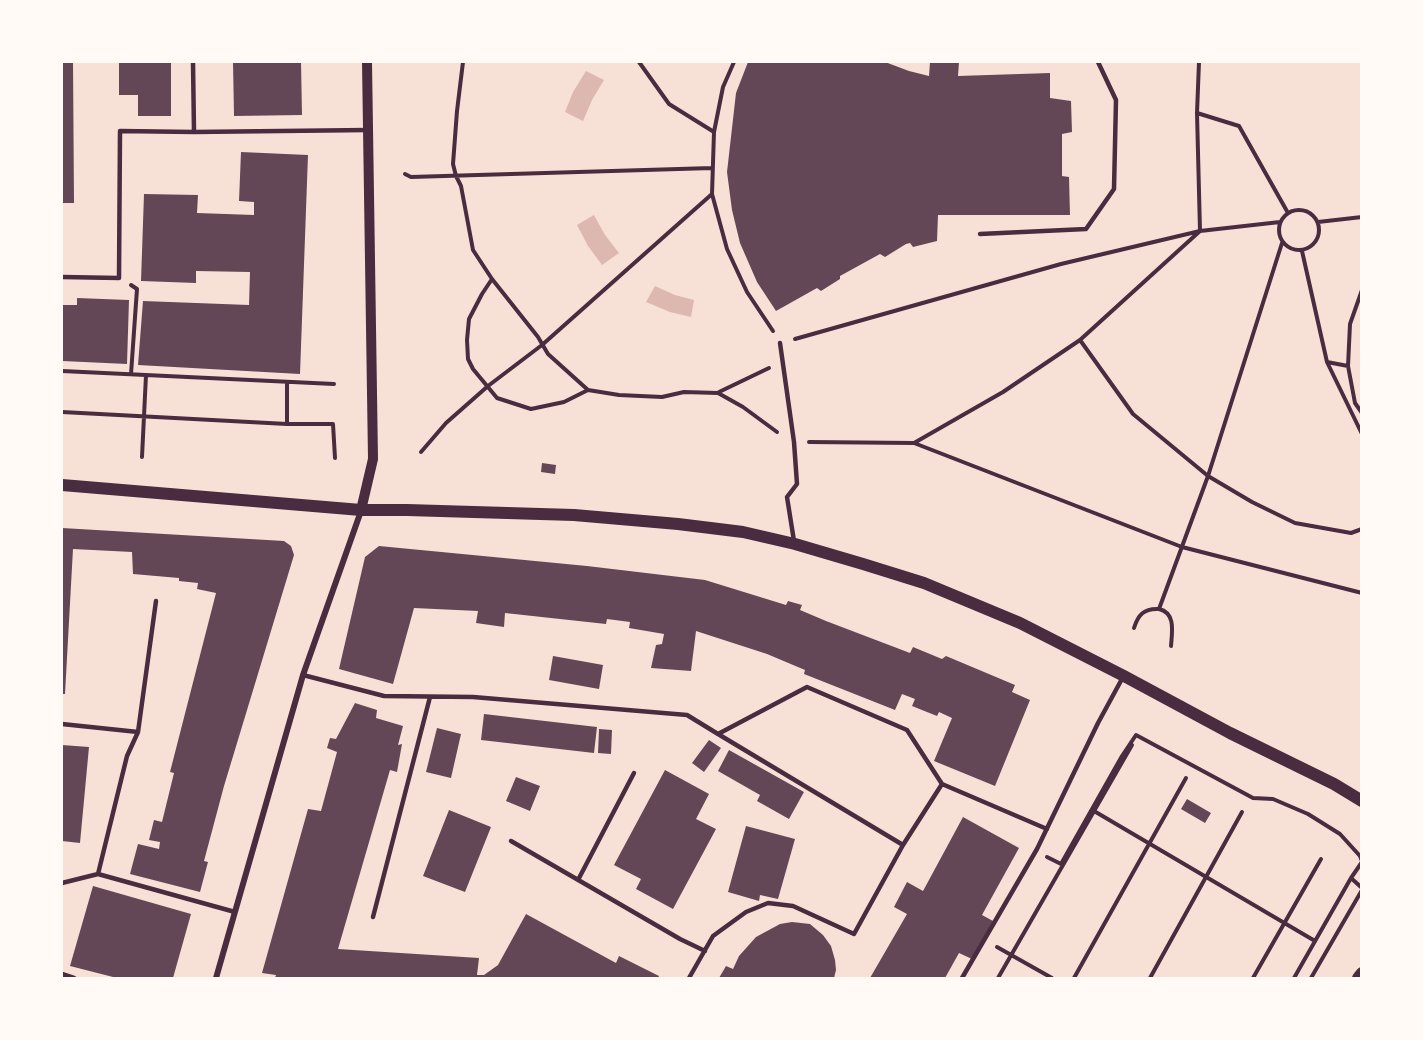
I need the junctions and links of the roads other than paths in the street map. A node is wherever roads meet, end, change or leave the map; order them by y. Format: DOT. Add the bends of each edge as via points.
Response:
graph roads {
  1 [pos="193,62"];
  2 [pos="367,62"];
  3 [pos="1098,62"];
  4 [pos="368,130"];
  5 [pos="194,132"];
  6 [pos="980,234"];
  7 [pos="62,277"];
  8 [pos="780,343"];
  9 [pos="62,486"];
  10 [pos="361,510"];
  11 [pos="795,544"];
  12 [pos="156,601"];
  13 [pos="303,675"];
  14 [pos="1124,676"];
  15 [pos="430,697"];
  16 [pos="62,724"];
  17 [pos="138,732"];
  18 [pos="718,734"];
  19 [pos="634,773"];
  20 [pos="942,783"];
  21 [pos="1362,801"];
  22 [pos="1047,829"];
  23 [pos="511,841"];
  24 [pos="903,845"];
  25 [pos="98,874"];
  26 [pos="578,880"];
  27 [pos="62,883"];
  28 [pos="235,912"];
  29 [pos="373,917"];
  30 [pos="705,951"];
  31 [pos="1362,973"];
  32 [pos="62,974"];
  33 [pos="74,978"];
  34 [pos="216,978"];
  35 [pos="689,978"];
  36 [pos="962,978"];
  37 [pos="1358,978"];
  1 -- 5 [label="lane"];
  2 -- 4 [label="street"];
  3 -- 6 [label="lane" via="1116,100 1114,189 1086,229"];
  4 -- 5 [label="lane"];
  4 -- 10 [label="street" via="373,459"];
  5 -- 7 [label="lane" via="120,131 119,278"];
  8 -- 11 [label="lane" via="794,442 797,484 787,497"];
  9 -- 10 [label="main road"];
  10 -- 11 [label="main road" via="574,515 714,528"];
  10 -- 13 [label="street"];
  11 -- 14 [label="main road" via="947,592 1020,623"];
  12 -- 17 [label="lane"];
  13 -- 15 [label="lane" via="384,696"];
  13 -- 28 [label="street"];
  14 -- 21 [label="main road"];
  14 -- 22 [label="lane"];
  15 -- 18 [label="lane" via="473,697 687,715"];
  15 -- 29 [label="lane"];
  16 -- 17 [label="lane"];
  17 -- 25 [label="lane" via="127,756"];
  18 -- 20 [label="lane" via="807,687 907,730"];
  18 -- 24 [label="lane"];
  19 -- 26 [label="lane"];
  20 -- 22 [label="lane"];
  20 -- 24 [label="lane"];
  22 -- 36 [label="lane"];
  23 -- 26 [label="lane"];
  24 -- 30 [label="lane" via="854,934 793,906 768,903 746,912 713,936"];
  25 -- 27 [label="lane"];
  25 -- 28 [label="lane"];
  26 -- 30 [label="lane"];
  28 -- 34 [label="street"];
  30 -- 35 [label="lane"];
  31 -- 37 [label="main road"];
  32 -- 33 [label="lane"];
}
